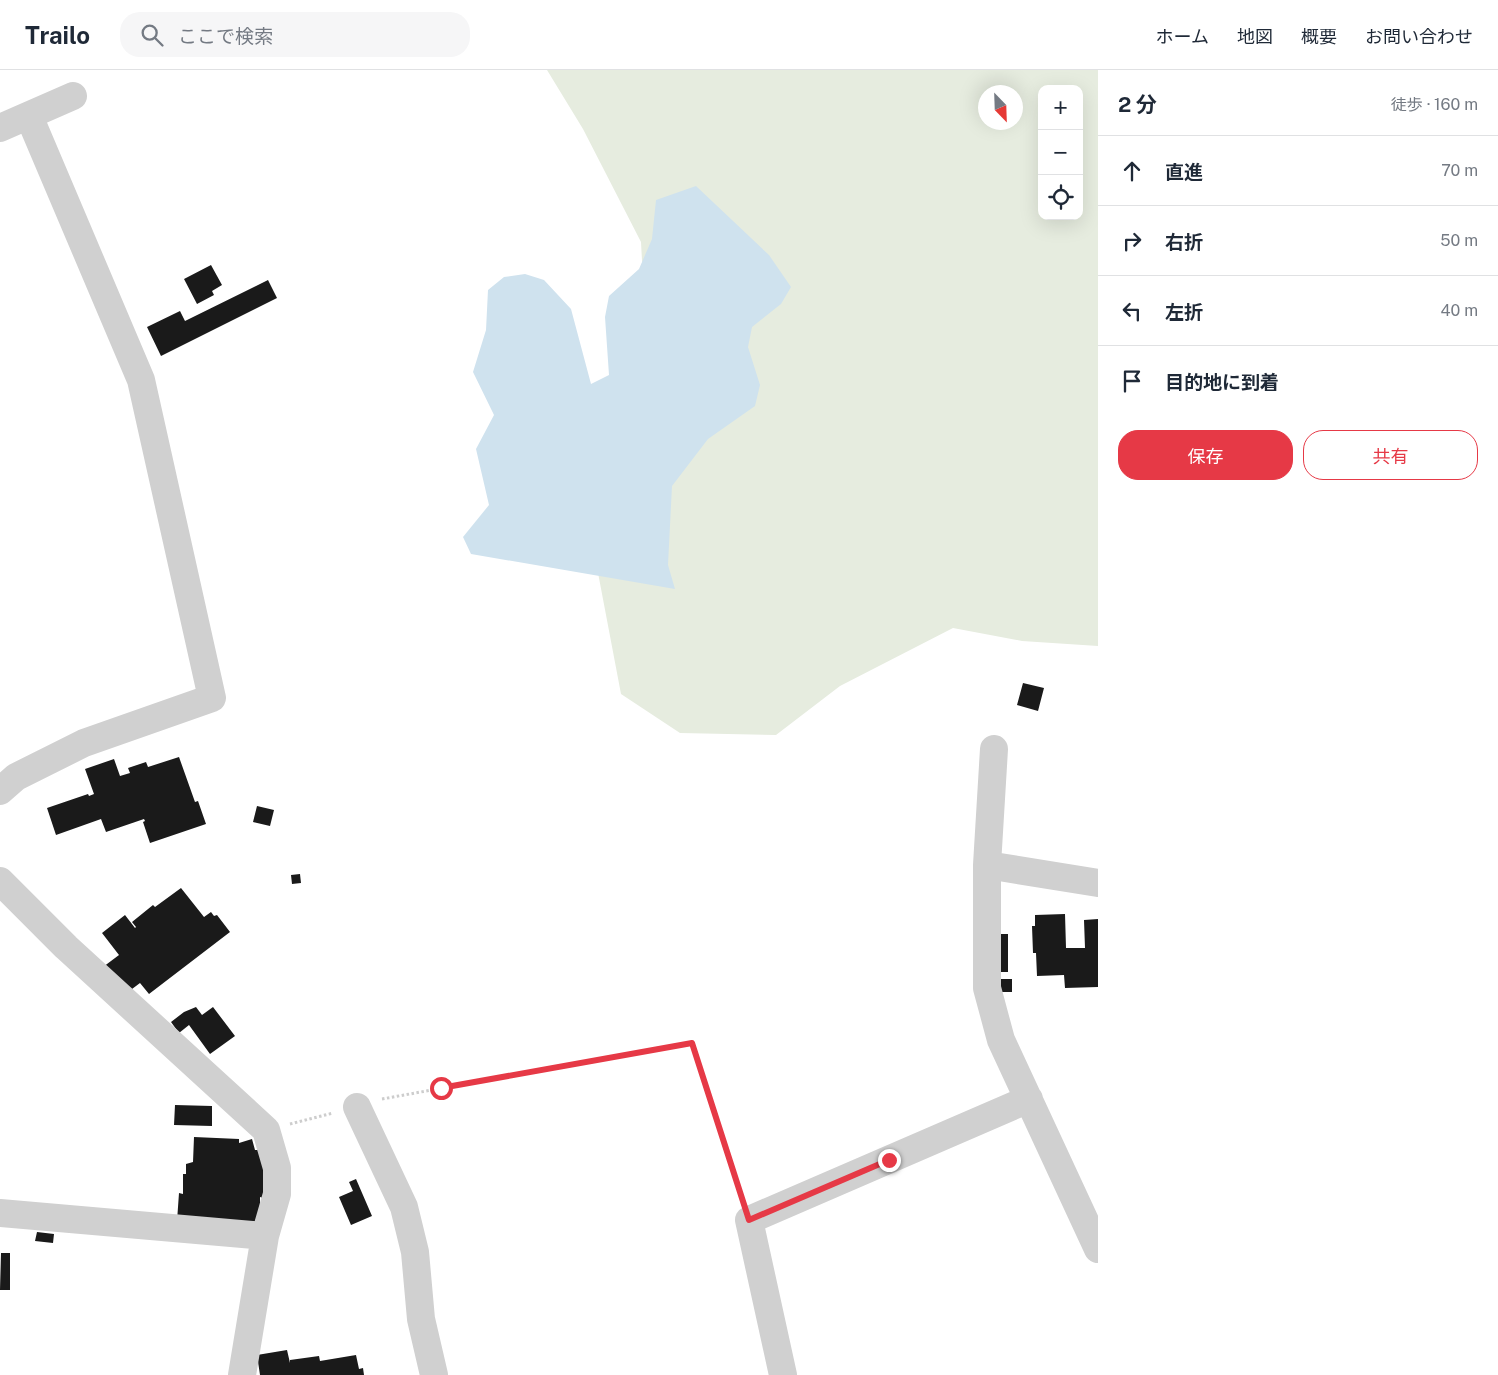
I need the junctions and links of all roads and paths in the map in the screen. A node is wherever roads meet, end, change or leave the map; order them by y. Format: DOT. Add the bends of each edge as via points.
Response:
graph roads {
  1 [pos="73,96"];
  2 [pos="29,116"];
  3 [pos="0,128"];
  4 [pos="994,748"];
  5 [pos="0,790"];
  6 [pos="987,865"];
  7 [pos="0,881"];
  8 [pos="1098,884"];
  9 [pos="1029,1099"];
  10 [pos="357,1107"];
  11 [pos="266,1130"];
  12 [pos="0,1213"];
  13 [pos="749,1220"];
  14 [pos="265,1236"];
  15 [pos="1098,1249"];
  16 [pos="242,1375"];
  17 [pos="434,1375"];
  18 [pos="783,1375"];
  1 -- 2 [label="street"];
  2 -- 3 [label="street"];
  2 -- 5 [label="street" via="141,380 212,698 84,743 16,778"];
  4 -- 6 [label="street"];
  6 -- 8 [label="street"];
  6 -- 9 [label="street" via="987,988 1001,1040"];
  7 -- 11 [label="street" via="66,947"];
  9 -- 13 [label="street"];
  9 -- 15 [label="street"];
  10 -- 11 [label="path"];
  10 -- 13 [label="path" via="383,1099 692,1043"];
  10 -- 17 [label="street" via="404,1207 415,1252 421,1319"];
  11 -- 14 [label="street" via="277,1168 277,1194"];
  12 -- 14 [label="street"];
  13 -- 18 [label="street"];
  14 -- 16 [label="street"];
}
